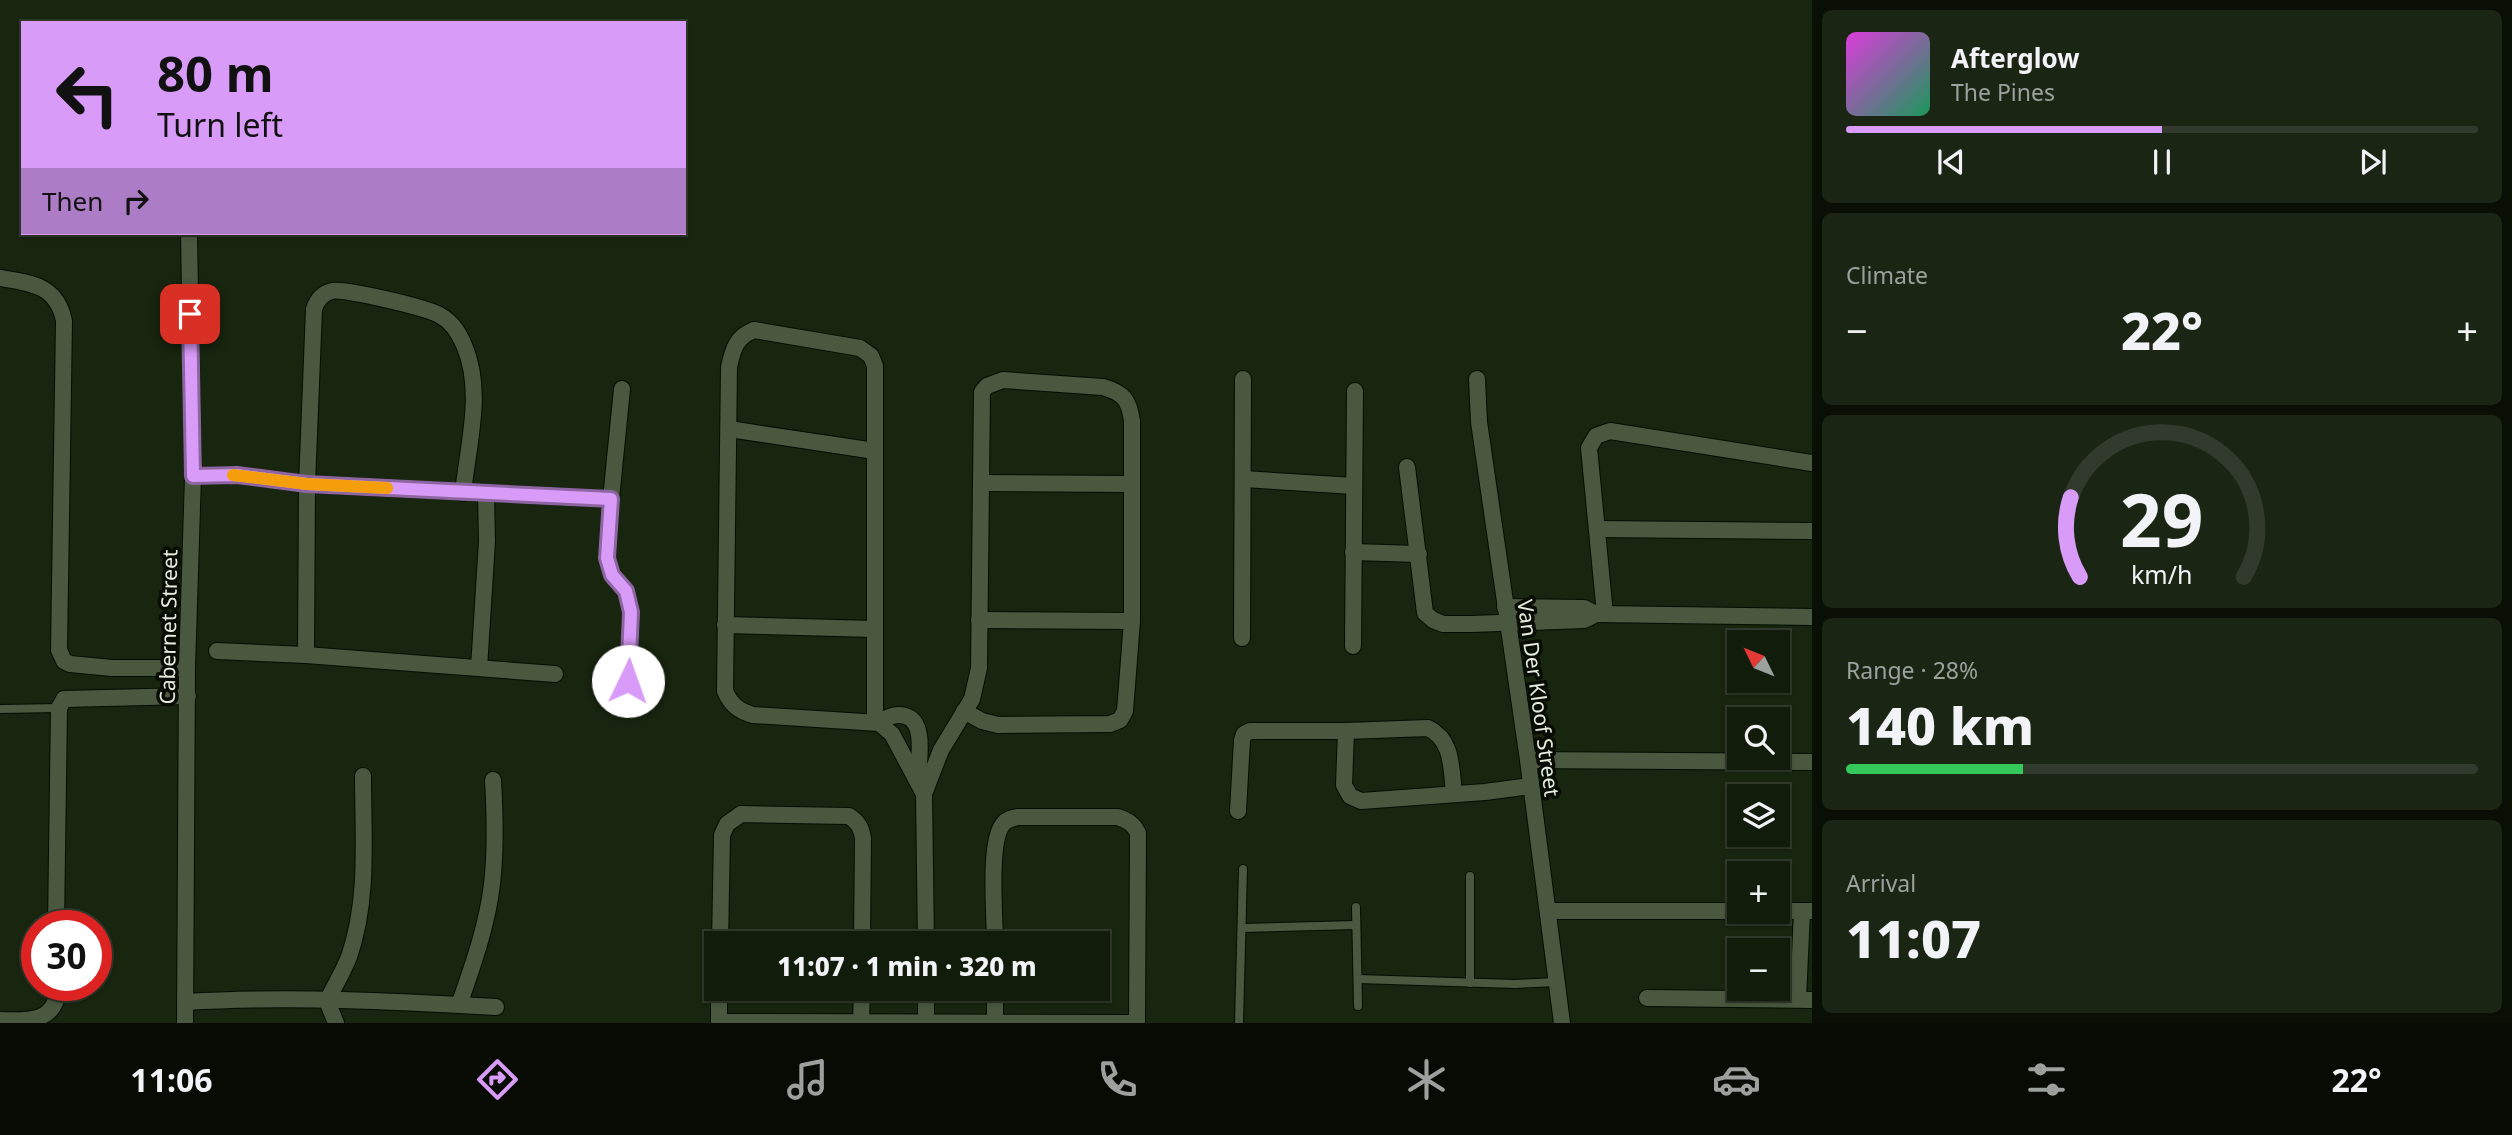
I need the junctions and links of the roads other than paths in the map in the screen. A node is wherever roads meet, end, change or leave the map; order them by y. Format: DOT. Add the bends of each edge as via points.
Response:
graph roads {
  1 [pos="189,235"];
  2 [pos="0,278"];
  3 [pos="1243,379"];
  4 [pos="1478,379"];
  5 [pos="622,389"];
  6 [pos="1354,391"];
  7 [pos="729,429"];
  8 [pos="875,451"];
  9 [pos="1812,463"];
  10 [pos="1407,467"];
  11 [pos="193,476"];
  12 [pos="1243,479"];
  13 [pos="981,483"];
  14 [pos="307,484"];
  15 [pos="1131,484"];
  16 [pos="1354,486"];
  17 [pos="464,493"];
  18 [pos="486,494"];
  19 [pos="611,499"];
  20 [pos="1597,529"];
  21 [pos="1812,531"];
  22 [pos="1353,552"];
  23 [pos="1419,554"];
  24 [pos="1600,614"];
  25 [pos="1507,615"];
  26 [pos="1812,617"];
  27 [pos="979,620"];
  28 [pos="1132,621"];
  29 [pos="725,625"];
  30 [pos="874,629"];
  31 [pos="1242,638"];
  32 [pos="1353,646"];
  33 [pos="217,651"];
  34 [pos="306,655"];
  35 [pos="187,668"];
  36 [pos="479,668"];
  37 [pos="555,674"];
  38 [pos="628,681"];
  39 [pos="188,696"];
  40 [pos="59,708"];
  41 [pos="0,709"];
  42 [pos="964,711"];
  43 [pos="877,723"];
  44 [pos="1346,731"];
  45 [pos="1528,760"];
  46 [pos="1812,762"];
  47 [pos="363,776"];
  48 [pos="493,780"];
  49 [pos="1531,786"];
  50 [pos="921,787"];
  51 [pos="1454,793"];
  52 [pos="1238,811"];
  53 [pos="1243,869"];
  54 [pos="1470,876"];
  55 [pos="1356,907"];
  56 [pos="56,910"];
  57 [pos="1548,911"];
  58 [pos="1727,911"];
  59 [pos="1807,911"];
  60 [pos="1356,925"];
  61 [pos="1242,928"];
  62 [pos="720,931"];
  63 [pos="862,931"];
  64 [pos="926,931"];
  65 [pos="995,931"];
  66 [pos="1357,979"];
  67 [pos="1557,982"];
  68 [pos="1470,983"];
  69 [pos="1647,998"];
  70 [pos="327,1000"];
  71 [pos="1805,1000"];
  72 [pos="55,1001"];
  73 [pos="719,1001"];
  74 [pos="862,1001"];
  75 [pos="926,1001"];
  76 [pos="995,1001"];
  77 [pos="186,1002"];
  78 [pos="459,1005"];
  79 [pos="1358,1006"];
  80 [pos="496,1007"];
  81 [pos="0,1020"];
  82 [pos="995,1022"];
  83 [pos="185,1023"];
  84 [pos="336,1023"];
  85 [pos="719,1023"];
  86 [pos="861,1023"];
  87 [pos="926,1023"];
  88 [pos="1136,1023"];
  89 [pos="1239,1023"];
  90 [pos="1562,1023"];
  1 -- 11 [label="street, Cabernet Street"];
  2 -- 35 [label="street" via="40,286 53,296 64,321 61,656 70,664"];
  3 -- 12 [label="street"];
  4 -- 25 [label="street, Van Der Kloof Street" via="1479,422"];
  5 -- 19 [label="street"];
  6 -- 16 [label="street"];
  7 -- 8 [label="street"];
  7 -- 8 [label="street" via="729,367 735,344 754,330 860,348 871,356 875,366"];
  7 -- 29 [label="street"];
  8 -- 30 [label="street"];
  9 -- 20 [label="street" via="1602,433 1589,448"];
  10 -- 23 [label="street"];
  11 -- 14 [label="street" via="237,475"];
  11 -- 35 [label="street, Cabernet Street"];
  12 -- 16 [label="street"];
  12 -- 31 [label="street"];
  13 -- 15 [label="street"];
  13 -- 15 [label="street" via="982,392 1003,380 1103,387 1125,396 1132,421"];
  13 -- 27 [label="street"];
  14 -- 17 [label="street"];
  14 -- 17 [label="street" via="314,309 320,297 337,290 426,309 449,321 458,333 474,379"];
  14 -- 34 [label="street"];
  15 -- 28 [label="street"];
  16 -- 22 [label="street"];
  17 -- 18 [label="street"];
  18 -- 19 [label="street"];
  18 -- 36 [label="street"];
  19 -- 38 [label="street" via="607,558 612,575 626,591 631,612"];
  20 -- 21 [label="street"];
  20 -- 24 [label="street"];
  22 -- 23 [label="street"];
  22 -- 32 [label="street"];
  23 -- 25 [label="street" via="1425,613 1433,620 1443,624"];
  24 -- 25 [label="street" via="1584,620"];
  24 -- 26 [label="street"];
  25 -- 45 [label="street, Van Der Kloof Street"];
  27 -- 28 [label="street"];
  27 -- 42 [label="street" via="979,668 972,699"];
  28 -- 42 [label="street" via="1125,711 1120,720 1110,724 998,725"];
  29 -- 30 [label="street"];
  29 -- 43 [label="street" via="725,691 741,711"];
  30 -- 43 [label="street"];
  33 -- 34 [label="street"];
  34 -- 36 [label="street"];
  35 -- 39 [label="street, Cabernet Street"];
  36 -- 37 [label="street"];
  39 -- 40 [label="street" via="64,699"];
  39 -- 77 [label="street, Cabernet Street"];
  40 -- 41 [label="lane"];
  40 -- 56 [label="street"];
  42 -- 50 [label="street"];
  43 -- 50 [label="street" via="892,734"];
  43 -- 50 [label="street" via="899,714 911,717 919,732"];
  44 -- 51 [label="street" via="1428,728 1439,733 1448,745"];
  44 -- 51 [label="street" via="1344,785 1350,796 1361,801"];
  44 -- 52 [label="street" via="1244,734"];
  45 -- 46 [label="street"];
  45 -- 49 [label="street, Van Der Kloof Street"];
  47 -- 70 [label="street" via="364,870 359,921 348,960"];
  48 -- 78 [label="street" via="492,884 480,943"];
  49 -- 51 [label="street"];
  49 -- 57 [label="street, Van Der Kloof Street"];
  50 -- 64 [label="street"];
  53 -- 61 [label="lane"];
  54 -- 68 [label="lane"];
  55 -- 60 [label="lane"];
  57 -- 58 [label="street"];
  57 -- 67 [label="street, Van Der Kloof Street"];
  59 -- 71 [label="street"];
  60 -- 61 [label="lane"];
  60 -- 66 [label="lane"];
  61 -- 89 [label="lane"];
  62 -- 63 [label="street" via="722,835 727,824 741,814 849,816 856,821 863,838"];
  65 -- 88 [label="street" via="995,853 1003,824 1018,817 1118,817 1135,825"];
  66 -- 68 [label="lane"];
  66 -- 79 [label="lane"];
  67 -- 68 [label="lane"];
  67 -- 90 [label="street, Van Der Kloof Street"];
  69 -- 71 [label="street"];
  70 -- 77 [label="street"];
  70 -- 78 [label="street"];
  70 -- 84 [label="street"];
  72 -- 81 [label="street" via="37,1019"];
  73 -- 85 [label="street"];
  74 -- 86 [label="street"];
  75 -- 87 [label="street"];
  76 -- 82 [label="street"];
  77 -- 83 [label="street, Cabernet Street"];
  78 -- 80 [label="street"];
  82 -- 87 [label="street"];
  82 -- 88 [label="street"];
  85 -- 86 [label="street"];
  86 -- 87 [label="street"];
}
